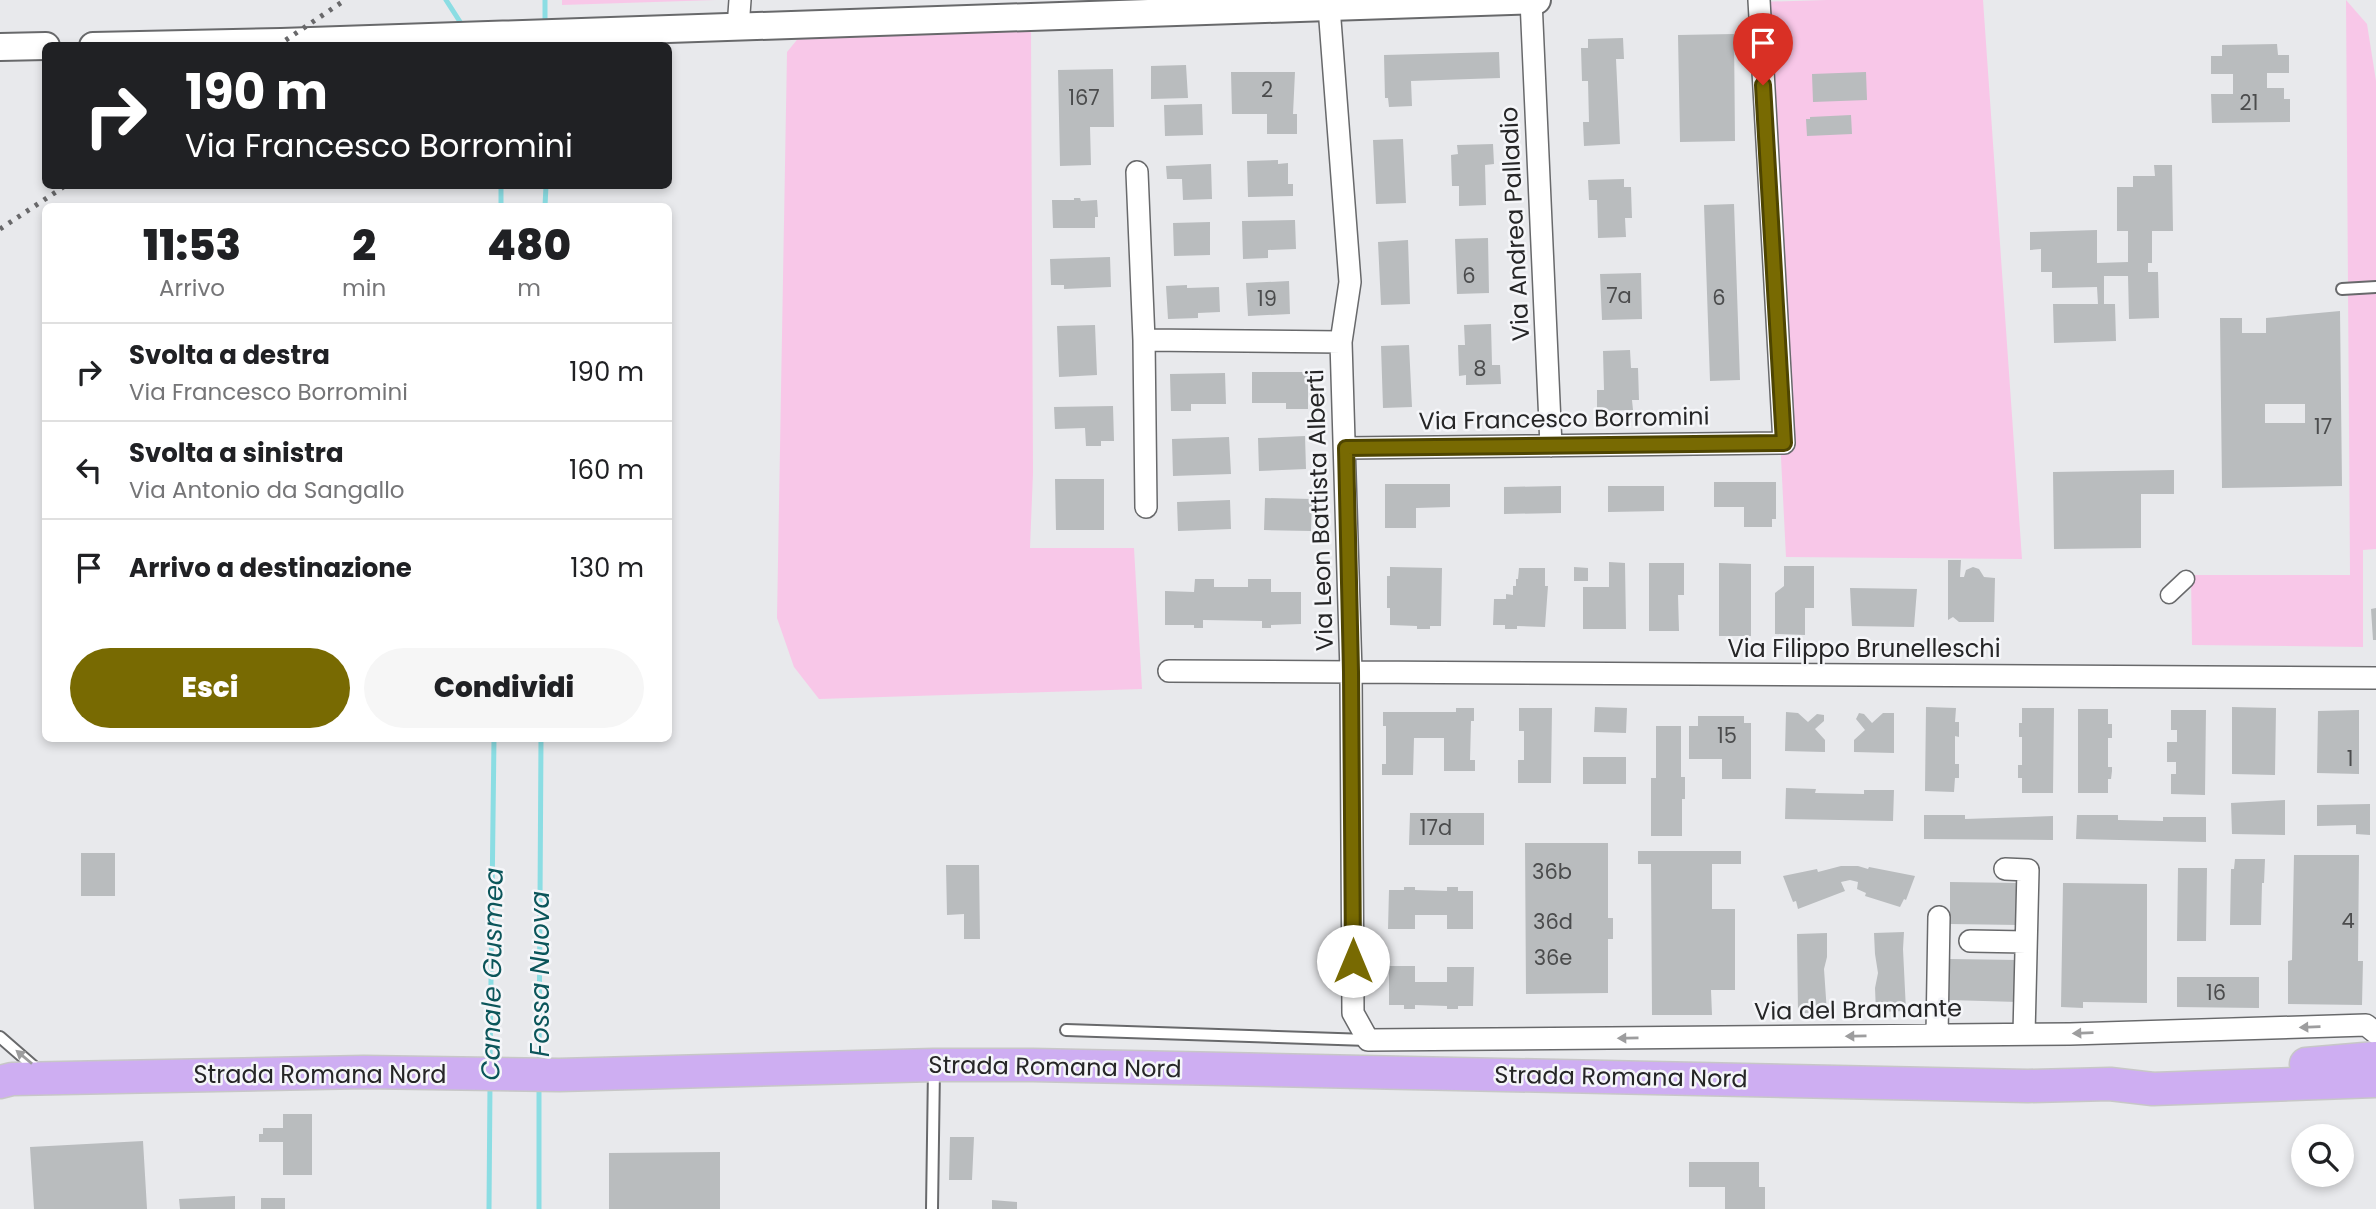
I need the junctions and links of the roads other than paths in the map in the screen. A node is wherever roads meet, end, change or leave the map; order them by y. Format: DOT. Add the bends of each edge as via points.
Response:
graph roads {
  1 [pos="740,0"];
  2 [pos="1531,0"];
  3 [pos="1537,0"];
  4 [pos="1759,0"];
  5 [pos="1426,3"];
  6 [pos="1329,7"];
  7 [pos="967,10"];
  8 [pos="738,28"];
  9 [pos="281,42"];
  10 [pos="42,46"];
  11 [pos="0,47"];
  12 [pos="1137,172"];
  13 [pos="2376,287"];
  14 [pos="2342,289"];
  15 [pos="1144,340"];
  16 [pos="1341,342"];
  17 [pos="1551,446"];
  18 [pos="1346,448"];
  19 [pos="1146,507"];
  20 [pos="2186,579"];
  21 [pos="2169,595"];
  22 [pos="1169,671"];
  23 [pos="1351,672"];
  24 [pos="2376,678"];
  25 [pos="2005,869"];
  26 [pos="1939,917"];
  27 [pos="1970,942"];
  28 [pos="2026,942"];
  29 [pos="1066,1030"];
  30 [pos="2376,1033"];
  31 [pos="2024,1034"];
  32 [pos="1937,1035"];
  33 [pos="0,1037"];
  34 [pos="1368,1040"];
  35 [pos="2376,1058"];
  36 [pos="934,1065"];
  37 [pos="46,1079"];
  38 [pos="2376,1081"];
  39 [pos="0,1082"];
  40 [pos="2110,1084"];
  41 [pos="932,1209"];
  1 -- 8 [label="street"];
  2 -- 3 [label="street"];
  2 -- 5 [label="street"];
  2 -- 17 [label="street, Via Andrea Palladio"];
  4 -- 17 [label="street, Via Francesco Borromini" via="1784,443"];
  5 -- 6 [label="street"];
  6 -- 7 [label="street"];
  6 -- 16 [label="street, Via Leon Battista Alberti" via="1350,282"];
  7 -- 8 [label="street"];
  8 -- 9 [label="street"];
  10 -- 11 [label="street"];
  12 -- 15 [label="street"];
  13 -- 14 [label="lane"];
  15 -- 16 [label="street"];
  15 -- 19 [label="street"];
  16 -- 18 [label="street, Via Leon Battista Alberti"];
  17 -- 18 [label="street, Via Francesco Borromini"];
  18 -- 23 [label="street, Via Leon Battista Alberti"];
  20 -- 21 [label="street"];
  22 -- 23 [label="street, Via Filippo Brunelleschi"];
  23 -- 24 [label="street, Via Filippo Brunelleschi"];
  23 -- 34 [label="street, Via Leon Battista Alberti" via="1353,1013"];
  25 -- 28 [label="street" via="2028,870"];
  26 -- 32 [label="street"];
  27 -- 28 [label="street"];
  28 -- 31 [label="street"];
  29 -- 34 [label="lane"];
  30 -- 31 [label="street, Via del Bramante, one-way" via="2366,1025"];
  31 -- 32 [label="street, Via del Bramante"];
  32 -- 34 [label="street, Via del Bramante, one-way"];
  37 -- 33 [label="lane, one-way"];
  35 -- 40 [label="main road, Strada Romana Nord"];
  36 -- 37 [label="main road, Strada Romana Nord"];
  36 -- 40 [label="main road, Strada Romana Nord" via="2014,1086"];
  36 -- 41 [label="lane"];
  37 -- 39 [label="main road, Strada Romana Nord"];
  38 -- 40 [label="main road, Strada Romana Nord" via="2153,1089"];
}
